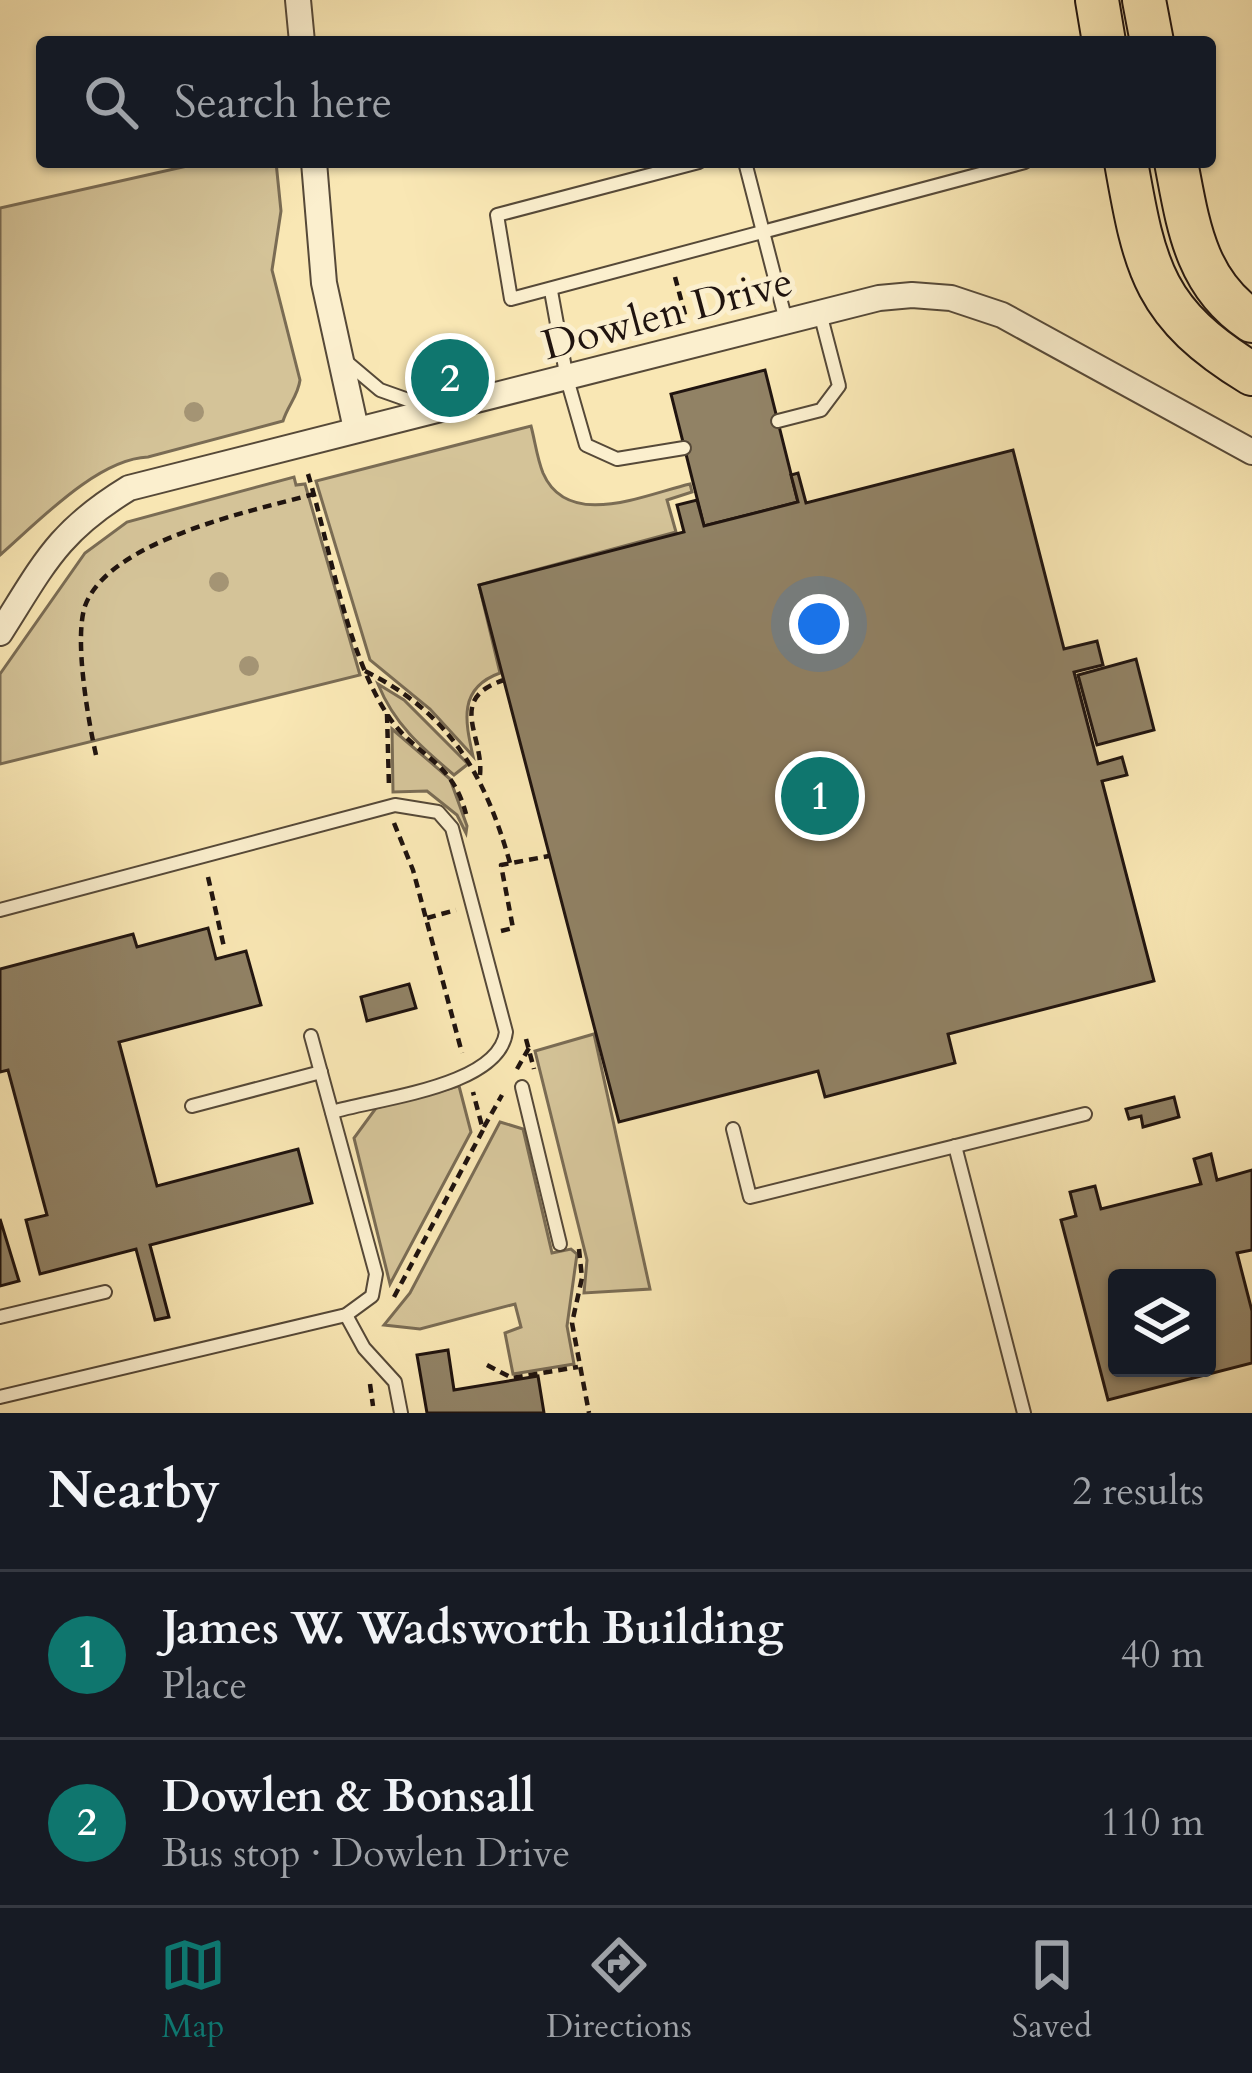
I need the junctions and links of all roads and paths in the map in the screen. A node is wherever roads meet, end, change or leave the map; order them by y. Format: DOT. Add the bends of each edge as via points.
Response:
graph roads {
  1 [pos="298,0"];
  2 [pos="1097,0"];
  3 [pos="1144,0"];
  4 [pos="301,36"];
  5 [pos="1104,36"];
  6 [pos="1151,36"];
  7 [pos="314,168"];
  8 [pos="676,168"];
  9 [pos="747,168"];
  10 [pos="1003,168"];
  11 [pos="1127,168"];
  12 [pos="1177,168"];
  13 [pos="766,233"];
  14 [pos="675,277"];
  15 [pos="551,291"];
  16 [pos="820,313"];
  17 [pos="786,321"];
  18 [pos="1252,321"];
  19 [pos="687,322"];
  20 [pos="340,353"];
  21 [pos="1252,374"];
  22 [pos="567,379"];
  23 [pos="435,408"];
  24 [pos="778,421"];
  25 [pos="356,429"];
  26 [pos="684,448"];
  27 [pos="1252,452"];
  28 [pos="314,494"];
  29 [pos="7,607"];
  30 [pos="0,633"];
  31 [pos="365,671"];
  32 [pos="504,680"];
  33 [pos="387,714"];
  34 [pos="96,754"];
  35 [pos="480,777"];
  36 [pos="389,787"];
  37 [pos="394,824"];
  38 [pos="550,856"];
  39 [pos="510,863"];
  40 [pos="207,874"];
  41 [pos="0,910"];
  42 [pos="456,910"];
  43 [pos="426,918"];
  44 [pos="499,932"];
  45 [pos="224,947"];
  46 [pos="311,1036"];
  47 [pos="465,1063"];
  48 [pos="321,1072"];
  49 [pos="470,1081"];
  50 [pos="522,1087"];
  51 [pos="192,1106"];
  52 [pos="332,1112"];
  53 [pos="1085,1114"];
  54 [pos="733,1129"];
  55 [pos="956,1146"];
  56 [pos="560,1244"];
  57 [pos="106,1292"];
  58 [pos="391,1304"];
  59 [pos="346,1315"];
  60 [pos="0,1317"];
  61 [pos="364,1348"];
  62 [pos="487,1365"];
  63 [pos="578,1367"];
  64 [pos="0,1397"];
  65 [pos="374,1406"];
  66 [pos="401,1413"];
  67 [pos="1024,1413"];
  1 -- 4 [label="street"];
  2 -- 5 [label="highway"];
  3 -- 6 [label="highway"];
  7 -- 20 [label="street" via="324,283"];
  8 -- 15 [label="lane" via="497,215 511,299"];
  9 -- 13 [label="lane"];
  10 -- 13 [label="lane"];
  11 -- 21 [label="highway" via="1143,252 1170,307"];
  12 -- 18 [label="highway" via="1200,262 1228,303"];
  13 -- 15 [label="lane"];
  13 -- 17 [label="lane"];
  14 -- 19 [label="path"];
  15 -- 22 [label="lane"];
  16 -- 17 [label="street, Dowlen Drive"];
  16 -- 24 [label="lane" via="839,386 821,410"];
  16 -- 27 [label="street, Dowlen Drive" via="912,295 968,304"];
  17 -- 22 [label="street, Dowlen Drive"];
  20 -- 23 [label="lane" via="380,390"];
  20 -- 25 [label="street"];
  22 -- 23 [label="street, Dowlen Drive"];
  22 -- 26 [label="lane" via="586,446 617,459"];
  23 -- 25 [label="street, Dowlen Drive"];
  25 -- 29 [label="street, Dowlen Drive" via="129,488 86,514"];
  28 -- 34 [label="path" via="189,531 102,579 87,601 81,643"];
  29 -- 30 [label="street, Dowlen Drive"];
  31 -- 35 [label="path" via="422,709"];
  32 -- 35 [label="path" via="487,686 470,716"];
  33 -- 36 [label="path"];
  35 -- 39 [label="path"];
  37 -- 43 [label="path"];
  38 -- 39 [label="path"];
  39 -- 44 [label="path" via="501,865 513,928"];
  40 -- 45 [label="path"];
  41 -- 52 [label="lane" via="395,805 438,812 452,828 504,1046 454,1080"];
  42 -- 43 [label="path"];
  43 -- 47 [label="path"];
  46 -- 48 [label="lane"];
  48 -- 51 [label="lane"];
  48 -- 52 [label="lane"];
  49 -- 58 [label="path" via="483,1130"];
  50 -- 56 [label="lane"];
  52 -- 59 [label="lane" via="376,1274 372,1296"];
  53 -- 55 [label="lane"];
  54 -- 55 [label="lane" via="750,1197"];
  55 -- 67 [label="lane"];
  57 -- 60 [label="lane"];
  59 -- 61 [label="lane"];
  59 -- 64 [label="lane"];
  61 -- 65 [label="path"];
  61 -- 66 [label="lane" via="395,1382"];
  62 -- 63 [label="path" via="512,1378"];
}
